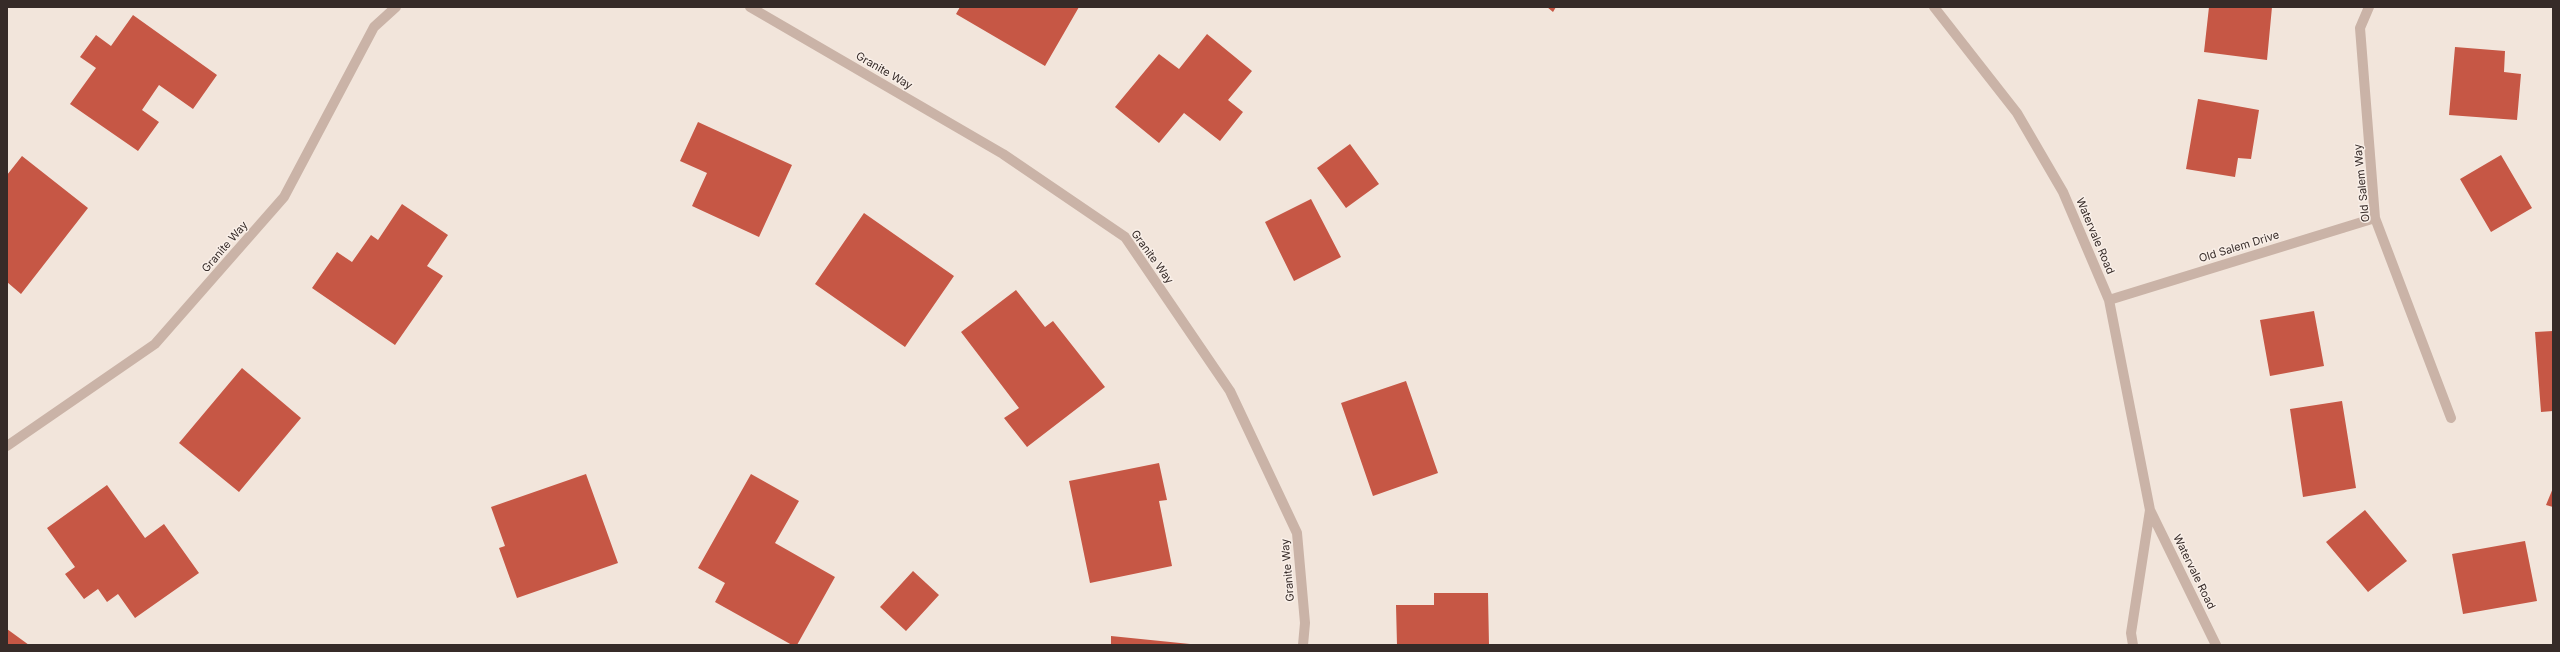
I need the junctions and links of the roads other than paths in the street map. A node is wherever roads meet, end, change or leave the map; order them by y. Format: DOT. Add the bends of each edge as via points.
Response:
graph roads {
  1 [pos="396,7"];
  2 [pos="750,7"];
  3 [pos="1934,7"];
  4 [pos="2369,7"];
  5 [pos="2375,218"];
  6 [pos="2109,300"];
  7 [pos="2451,418"];
  8 [pos="7,446"];
  9 [pos="2150,510"];
  10 [pos="1303,645"];
  11 [pos="2133,645"];
  12 [pos="2216,645"];
  1 -- 8 [label="street, Granite Way" via="374,27 284,197 155,344"];
  2 -- 10 [label="street, Granite Way" via="1003,154 1125,238 1230,391 1297,533 1305,623"];
  3 -- 6 [label="street, Watervale Road" via="2017,113 2063,192"];
  4 -- 5 [label="street, Old Salem Way" via="2360,28"];
  5 -- 6 [label="street, Old Salem Drive"];
  5 -- 7 [label="street, Old Salem Way"];
  6 -- 9 [label="street, Watervale Road"];
  9 -- 11 [label="street, Watervale Road" via="2131,633"];
  9 -- 12 [label="street, Watervale Road"];
}
